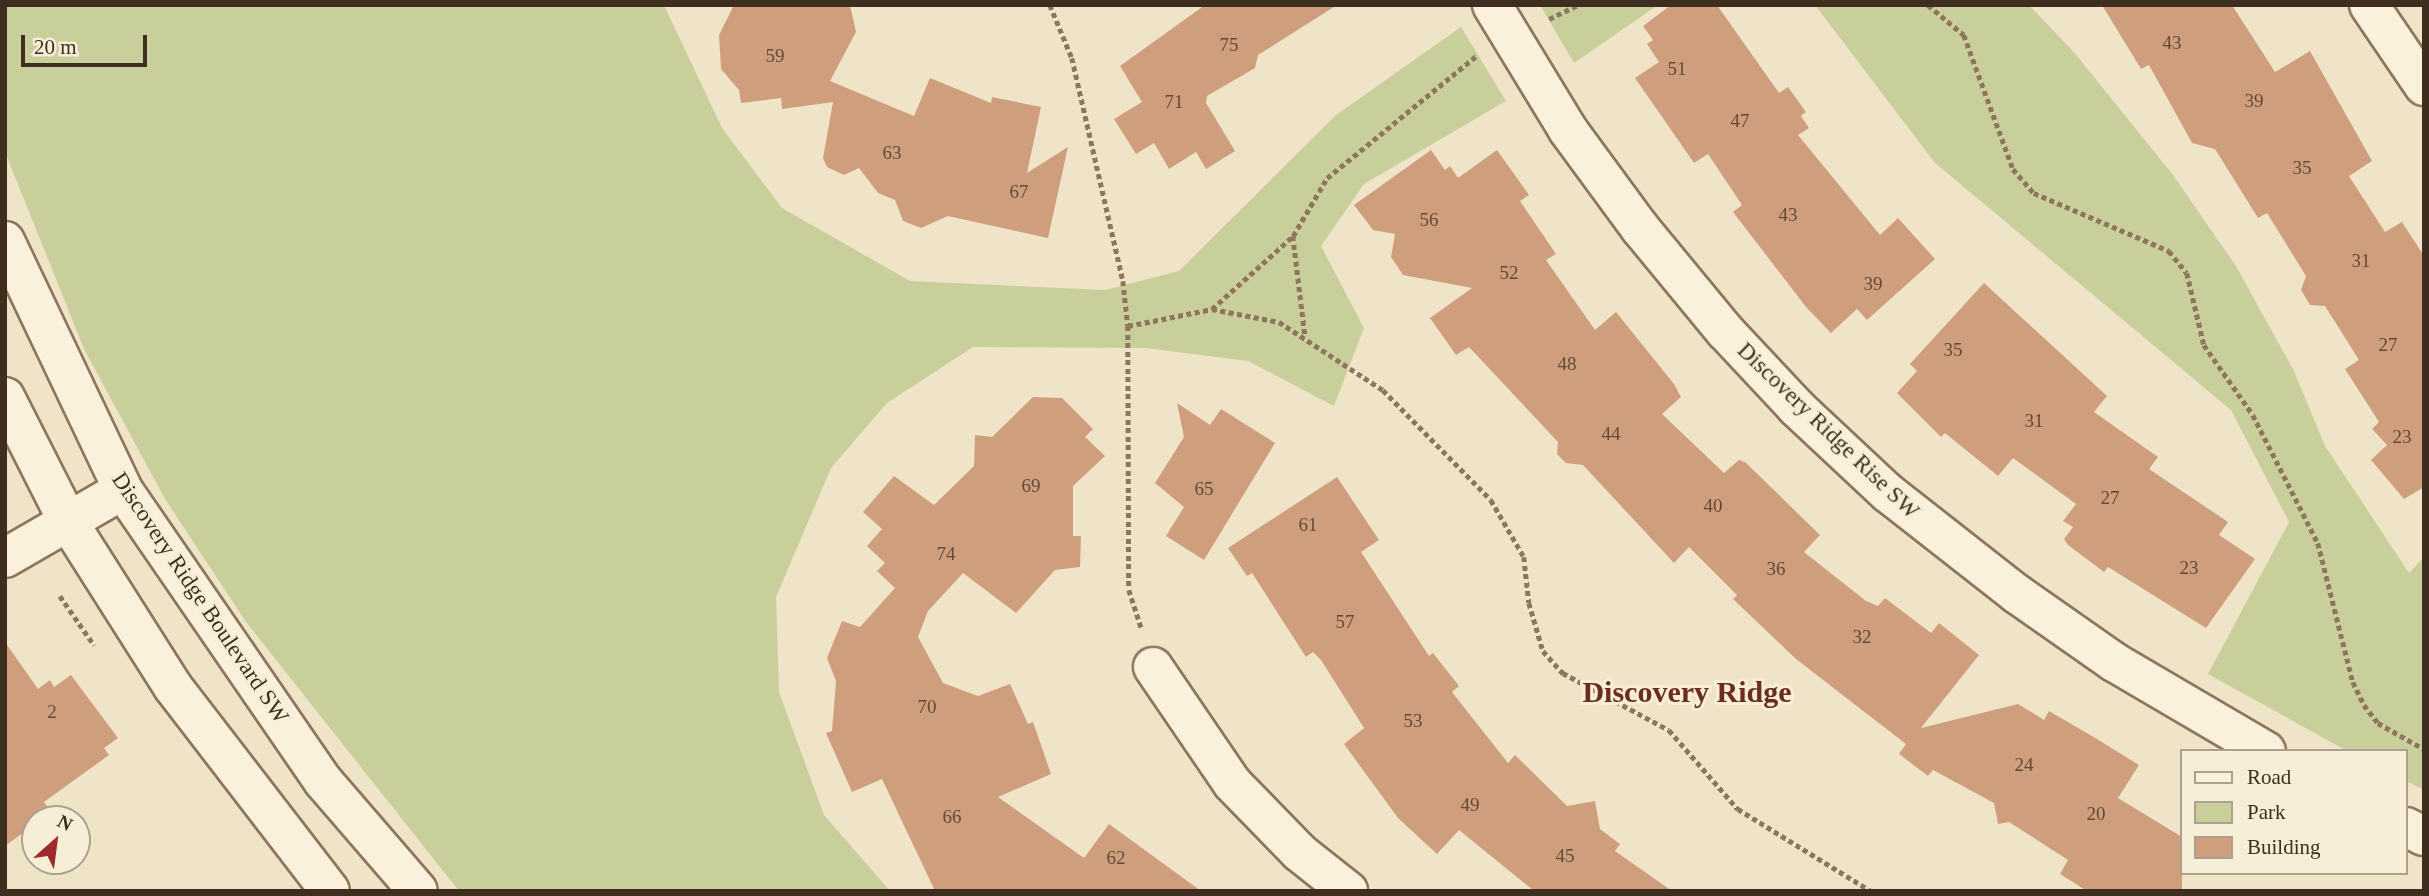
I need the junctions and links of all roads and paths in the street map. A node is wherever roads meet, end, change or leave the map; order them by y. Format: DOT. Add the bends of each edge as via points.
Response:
graph roads {
  1 [pos="1050,5"];
  2 [pos="1578,5"];
  3 [pos="1928,5"];
  4 [pos="2369,5"];
  5 [pos="1501,21"];
  6 [pos="2424,86"];
  7 [pos="1293,236"];
  8 [pos="5,241"];
  9 [pos="1212,309"];
  10 [pos="1128,326"];
  11 [pos="1305,336"];
  12 [pos="5,397"];
  13 [pos="123,490"];
  14 [pos="67,520"];
  15 [pos="5,558"];
  16 [pos="1153,667"];
  17 [pos="2263,749"];
  18 [pos="2424,749"];
  19 [pos="2408,828"];
  20 [pos="2424,836"];
  21 [pos="330,891"];
  22 [pos="418,891"];
  23 [pos="1348,891"];
  24 [pos="1871,891"];
  1 -- 10 [label="path" via="1072,58 1123,281"];
  2 -- 5 [label="path"];
  3 -- 18 [label="path" via="1964,35 2013,169 2034,193 2169,251 2187,273 2204,345 2253,415 2318,543 2353,682 2364,705 2378,723"];
  4 -- 6 [label="street"];
  5 -- 7 [label="path" via="1434,87 1327,178"];
  5 -- 17 [label="street, Discovery Ridge Rise SW" via="1568,130 1640,228 1725,331 1816,426 1888,493 2017,594 2114,662"];
  7 -- 9 [label="path"];
  7 -- 11 [label="path"];
  8 -- 13 [label="street, Discovery Ridge Boulevard SW"];
  9 -- 10 [label="path"];
  9 -- 11 [label="path" via="1279,322"];
  10 -- 16 [label="path" via="1129,590"];
  11 -- 24 [label="path" via="1383,390 1491,500 1524,557 1529,603 1543,651 1563,673 1669,730 1738,809"];
  12 -- 14 [label="street"];
  13 -- 14 [label="street"];
  13 -- 22 [label="street, Discovery Ridge Boulevard SW" via="323,780"];
  14 -- 15 [label="street"];
  14 -- 21 [label="street" via="173,687"];
  16 -- 23 [label="street" via="1232,783 1299,852"];
  19 -- 20 [label="street"];
}
